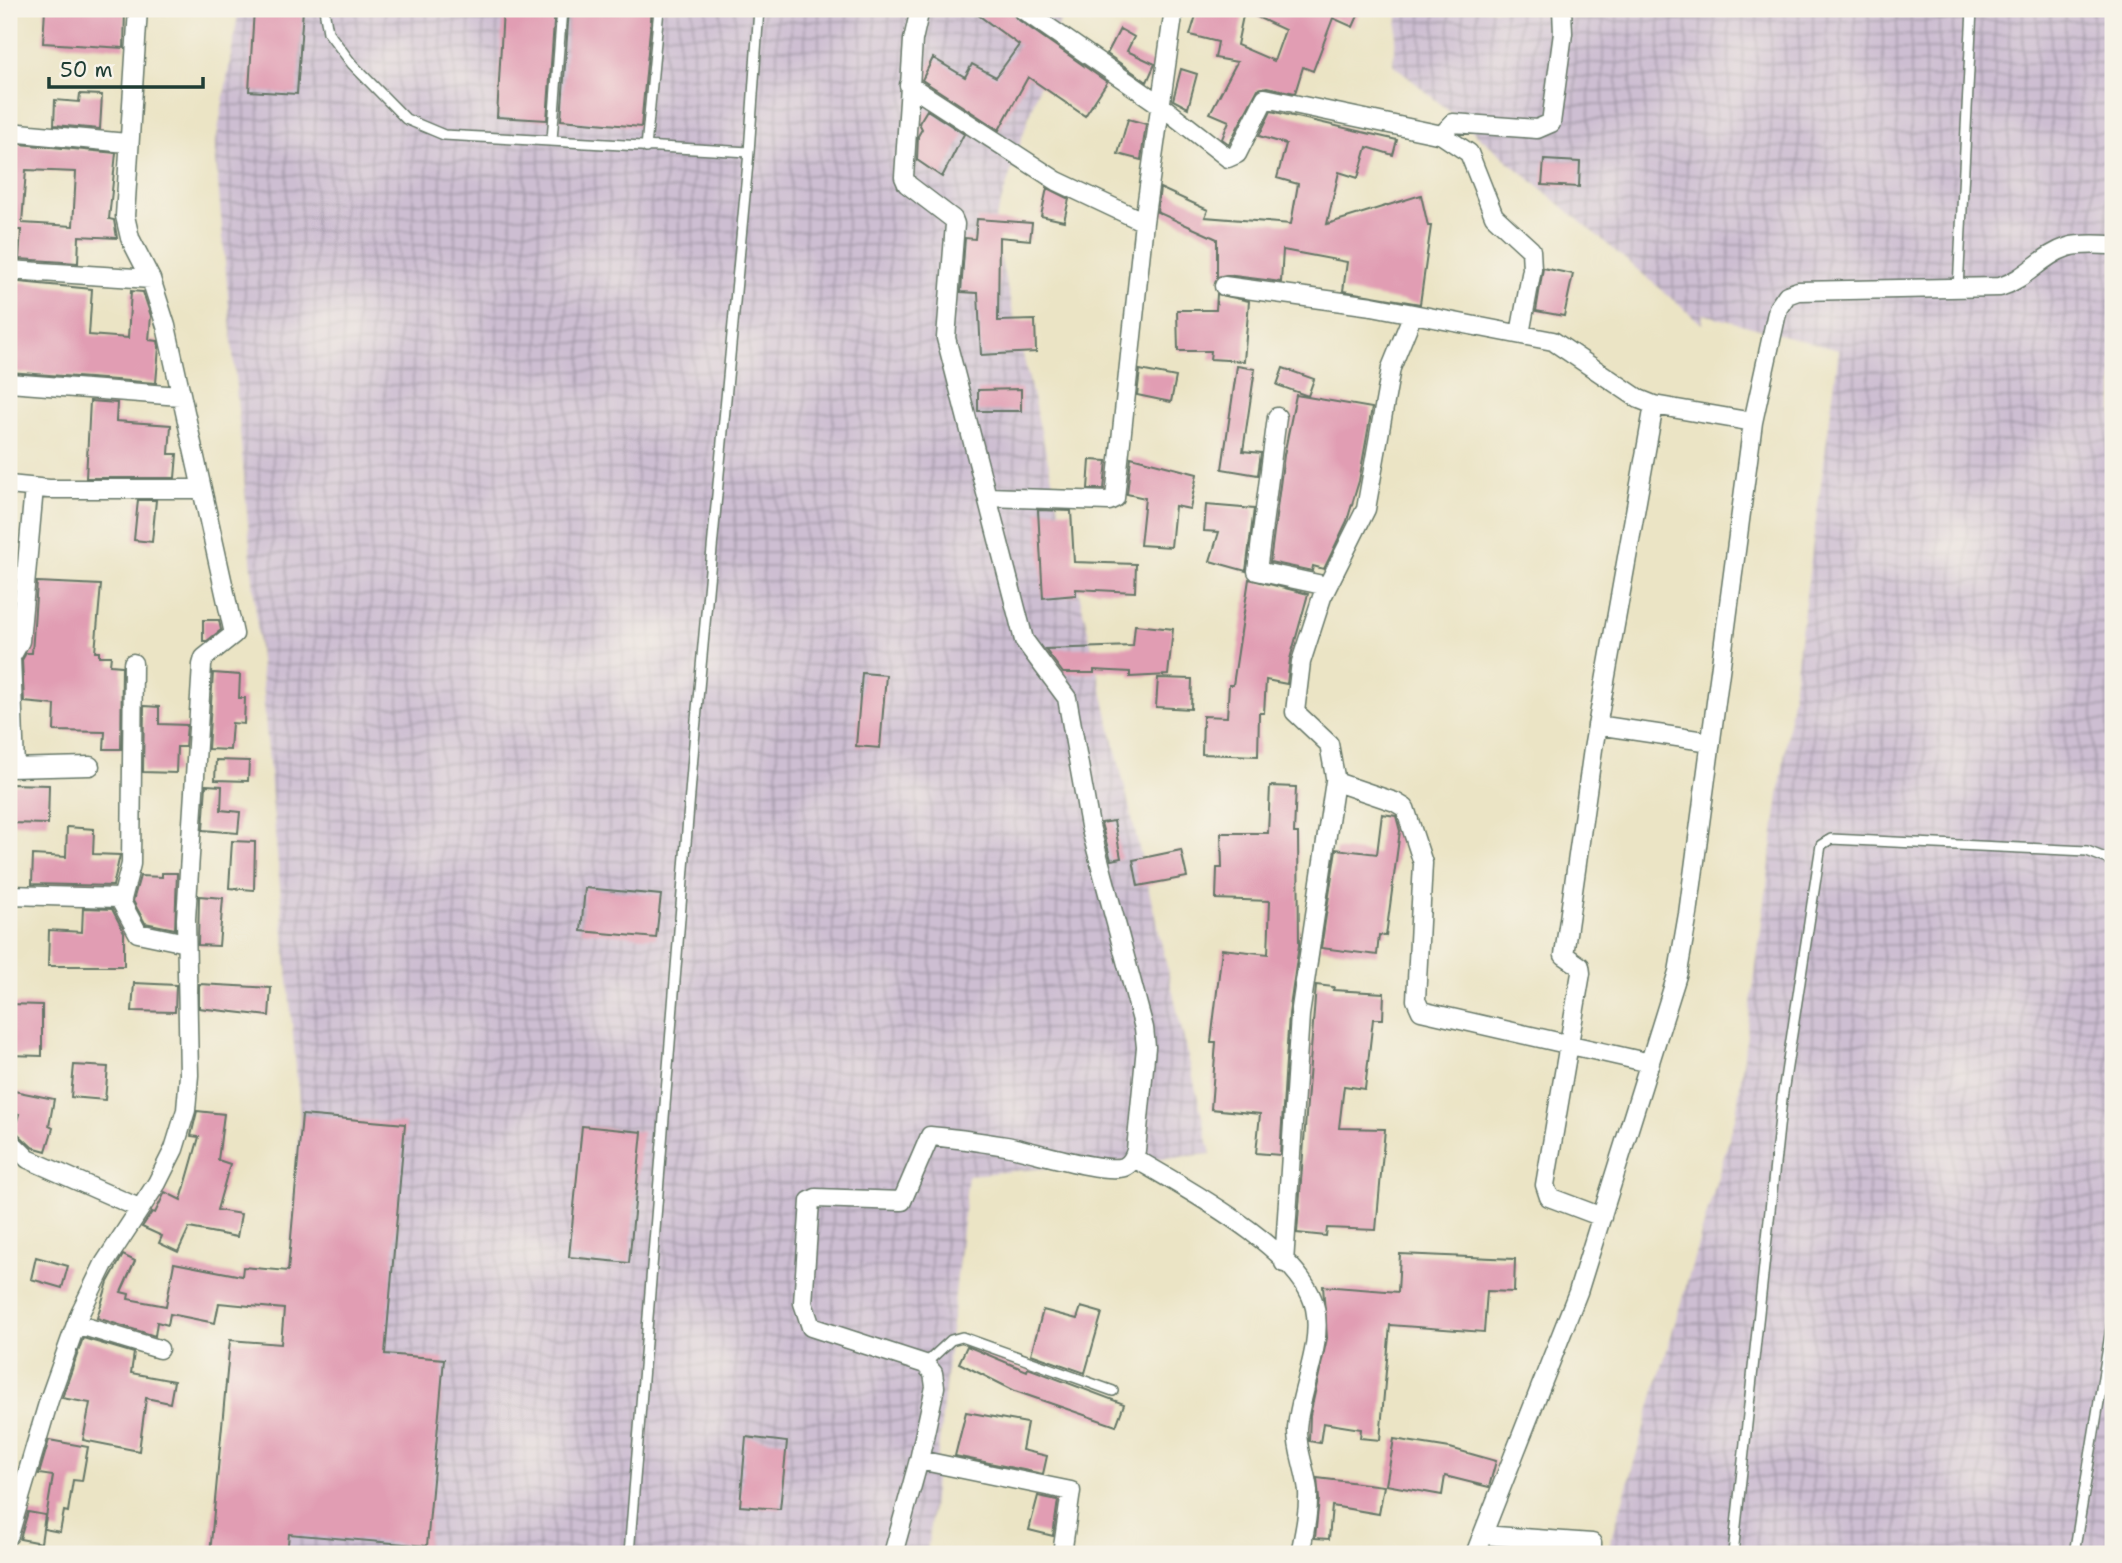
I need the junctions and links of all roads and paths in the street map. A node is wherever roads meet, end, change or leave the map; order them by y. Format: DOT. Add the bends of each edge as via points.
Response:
graph roads {
  1 [pos="138,9"];
  2 [pos="324,9"];
  3 [pos="562,9"];
  4 [pos="659,9"];
  5 [pos="759,9"];
  6 [pos="920,9"];
  7 [pos="1022,9"];
  8 [pos="1174,9"];
  9 [pos="1562,9"];
  10 [pos="1972,9"];
  11 [pos="909,85"];
  12 [pos="1160,104"];
  13 [pos="9,132"];
  14 [pos="1442,135"];
  15 [pos="552,141"];
  16 [pos="127,143"];
  17 [pos="646,148"];
  18 [pos="749,152"];
  19 [pos="1144,222"];
  20 [pos="2113,245"];
  21 [pos="9,270"];
  22 [pos="151,279"];
  23 [pos="1224,286"];
  24 [pos="1958,289"];
  25 [pos="1413,314"];
  26 [pos="1520,334"];
  27 [pos="9,383"];
  28 [pos="180,396"];
  29 [pos="1654,405"];
  30 [pos="1277,417"];
  31 [pos="1754,422"];
  32 [pos="9,485"];
  33 [pos="34,488"];
  34 [pos="200,489"];
  35 [pos="987,497"];
  36 [pos="1327,586"];
  37 [pos="133,663"];
  38 [pos="1597,725"];
  39 [pos="1711,742"];
  40 [pos="90,766"];
  41 [pos="12,768"];
  42 [pos="1335,781"];
  43 [pos="2113,861"];
  44 [pos="9,895"];
  45 [pos="122,899"];
  46 [pos="186,943"];
  47 [pos="1570,1047"];
  48 [pos="1650,1063"];
  49 [pos="9,1140"];
  50 [pos="1134,1158"];
  51 [pos="139,1208"];
  52 [pos="1601,1217"];
  53 [pos="1284,1263"];
  54 [pos="2113,1316"];
  55 [pos="76,1324"];
  56 [pos="159,1349"];
  57 [pos="925,1364"];
  58 [pos="1113,1391"];
  59 [pos="919,1460"];
  60 [pos="9,1535"];
  61 [pos="1483,1535"];
  62 [pos="629,1554"];
  63 [pos="893,1554"];
  64 [pos="1062,1554"];
  65 [pos="1300,1554"];
  66 [pos="1475,1554"];
  67 [pos="1592,1554"];
  68 [pos="1732,1554"];
  69 [pos="2074,1554"];
  1 -- 16 [label="street"];
  2 -- 15 [label="lane" via="324,25 340,51 405,119 444,135"];
  3 -- 15 [label="lane"];
  4 -- 17 [label="lane"];
  5 -- 18 [label="lane"];
  6 -- 11 [label="street"];
  7 -- 12 [label="street"];
  8 -- 12 [label="street"];
  9 -- 14 [label="street" via="1551,123 1537,129 1453,123"];
  10 -- 24 [label="lane"];
  11 -- 19 [label="street" via="1057,181"];
  11 -- 35 [label="street" via="904,177 955,224 946,338"];
  12 -- 14 [label="street" via="1228,158 1237,154 1265,98"];
  12 -- 19 [label="street"];
  13 -- 16 [label="street"];
  14 -- 26 [label="street" via="1469,153 1494,216 1531,250"];
  15 -- 17 [label="lane"];
  16 -- 22 [label="street" via="125,216 130,238"];
  17 -- 18 [label="lane"];
  18 -- 62 [label="lane" via="695,732"];
  19 -- 35 [label="street" via="1115,499"];
  20 -- 24 [label="street" via="2070,247 2013,283"];
  21 -- 22 [label="street"];
  22 -- 28 [label="street"];
  23 -- 25 [label="street"];
  24 -- 31 [label="street" via="1816,290 1787,295 1778,308"];
  25 -- 26 [label="street"];
  25 -- 36 [label="street" via="1391,368 1367,504"];
  26 -- 29 [label="street" via="1559,344"];
  27 -- 28 [label="street"];
  28 -- 34 [label="street"];
  29 -- 31 [label="street"];
  29 -- 38 [label="street"];
  30 -- 36 [label="street" via="1257,571"];
  31 -- 39 [label="street"];
  32 -- 33 [label="street"];
  33 -- 34 [label="street"];
  33 -- 41 [label="street" via="20,642 11,656"];
  34 -- 46 [label="street" via="234,634 204,658 202,665"];
  35 -- 50 [label="street" via="1024,640 1067,698 1090,826 1144,1028"];
  36 -- 42 [label="street" via="1301,662 1295,711 1329,744"];
  37 -- 45 [label="street" via="131,857"];
  38 -- 39 [label="street"];
  38 -- 47 [label="street" via="1564,953 1581,969"];
  39 -- 48 [label="street" via="1684,944"];
  40 -- 41 [label="street"];
  42 -- 47 [label="street" via="1405,808 1423,863 1416,1000 1421,1011"];
  42 -- 53 [label="street" via="1300,1015"];
  43 -- 68 [label="lane" via="2087,851 1831,839 1821,845 1782,1099"];
  44 -- 45 [label="street"];
  45 -- 46 [label="street" via="138,933"];
  46 -- 51 [label="street" via="186,1110 174,1149"];
  47 -- 48 [label="street"];
  47 -- 52 [label="street" via="1545,1190 1549,1197"];
  48 -- 52 [label="street"];
  49 -- 51 [label="street" via="28,1159"];
  50 -- 53 [label="street" via="1215,1205 1263,1240"];
  50 -- 57 [label="street" via="1121,1168 930,1136 902,1201 811,1199 803,1303 811,1327"];
  51 -- 55 [label="street" via="104,1264"];
  52 -- 61 [label="street" via="1578,1292"];
  53 -- 65 [label="street" via="1305,1286 1316,1321 1297,1427 1308,1489"];
  54 -- 69 [label="lane"];
  55 -- 56 [label="street"];
  55 -- 60 [label="street"];
  57 -- 58 [label="lane" via="951,1340 962,1337"];
  57 -- 59 [label="street" via="933,1373 935,1387"];
  59 -- 63 [label="street"];
  59 -- 64 [label="street" via="1071,1491"];
  61 -- 66 [label="street"];
  61 -- 67 [label="street" via="1592,1543"];
}
